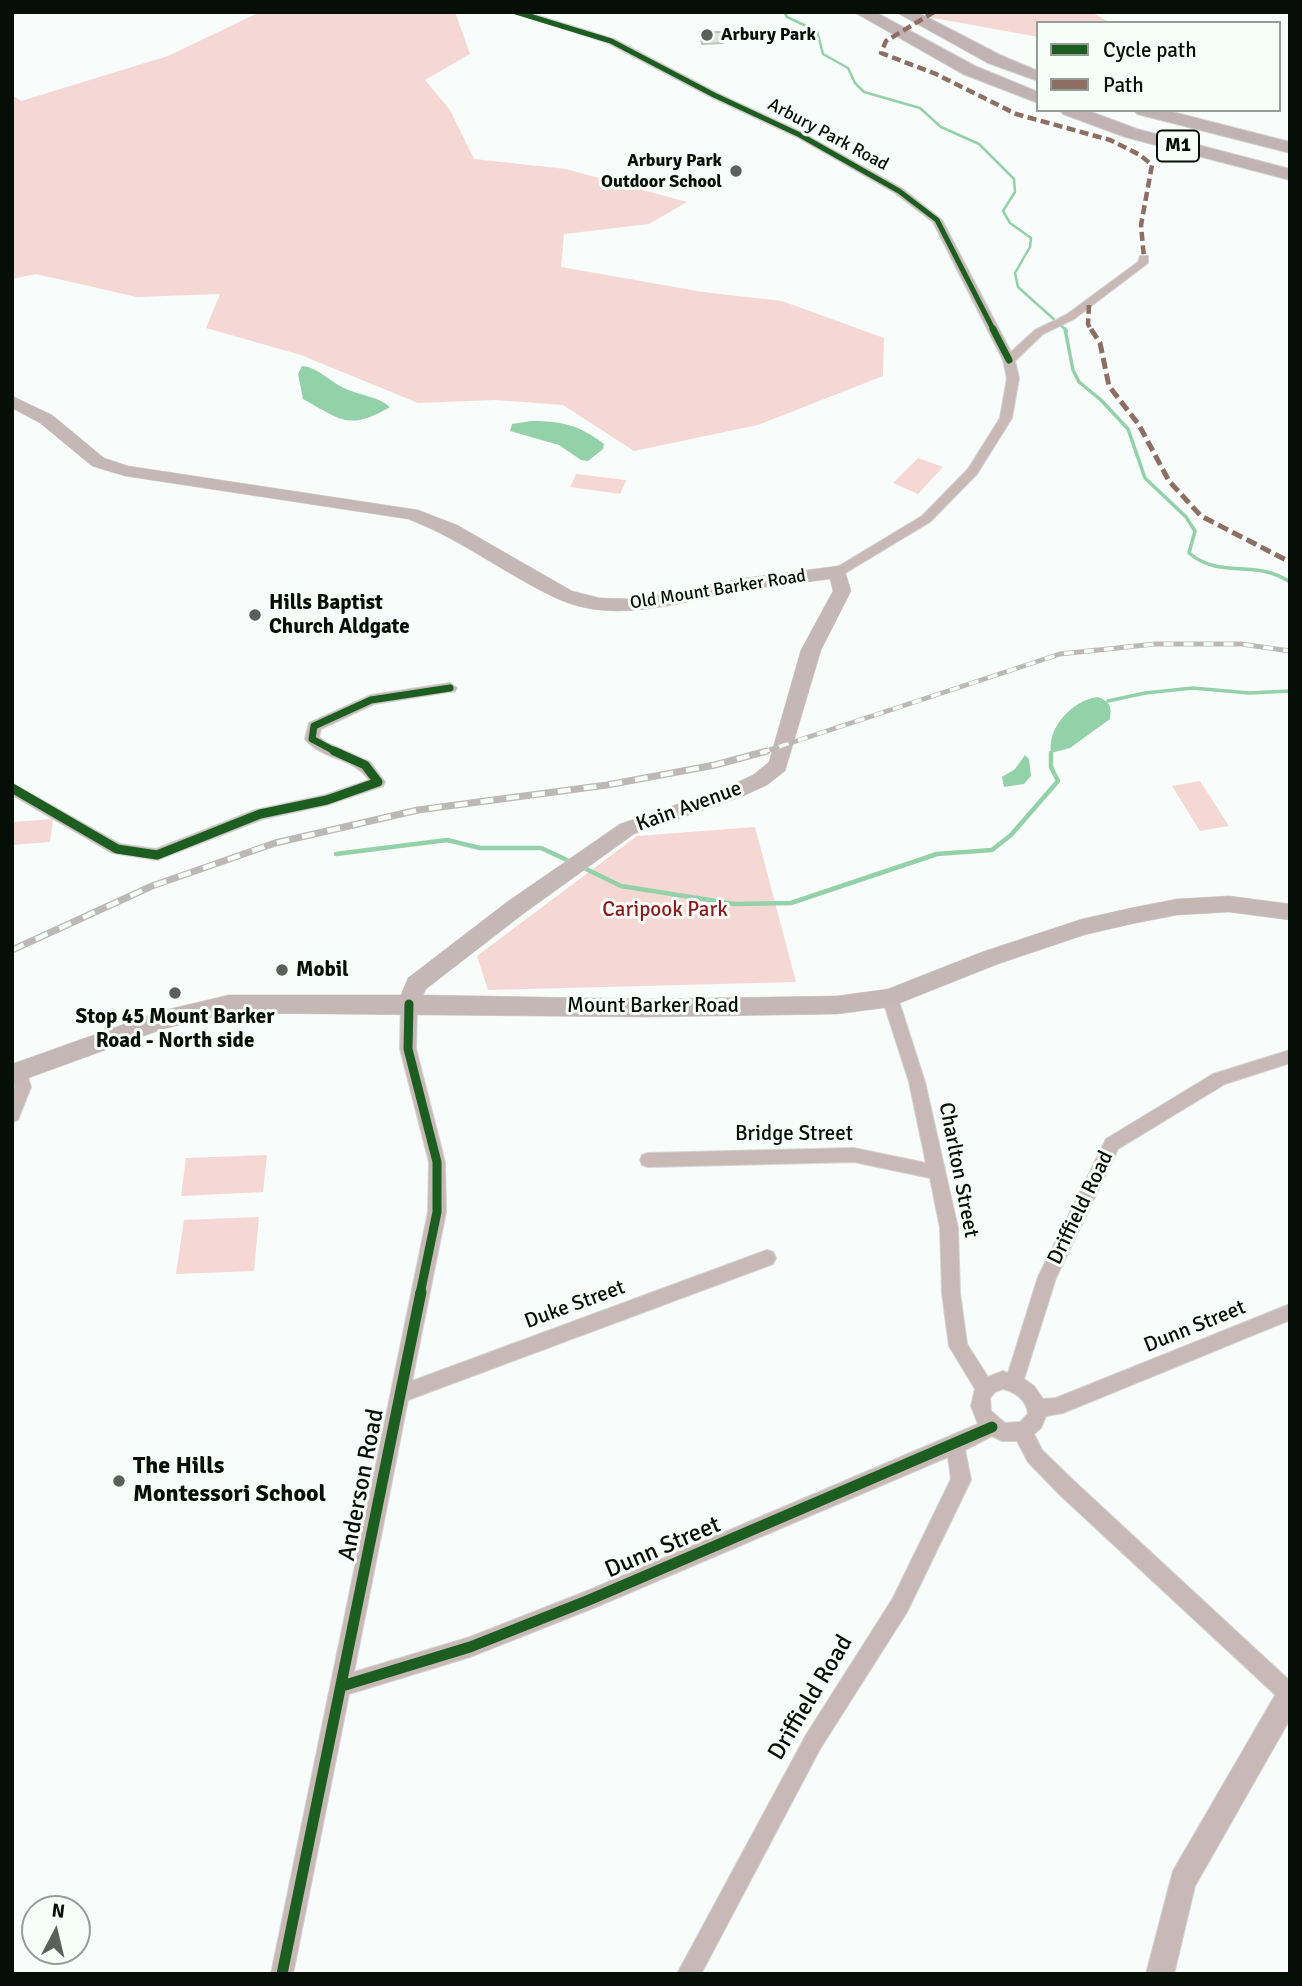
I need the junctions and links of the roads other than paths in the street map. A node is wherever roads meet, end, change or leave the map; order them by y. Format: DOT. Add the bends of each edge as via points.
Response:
graph roads {
  1 [pos="516,12"];
  2 [pos="862,12"];
  3 [pos="904,12"];
  4 [pos="1036,76"];
  5 [pos="1036,98"];
  6 [pos="1075,112"];
  7 [pos="1129,112"];
  8 [pos="1151,112"];
  9 [pos="1290,148"];
  10 [pos="1200,152"];
  11 [pos="1290,158"];
  12 [pos="1290,176"];
  13 [pos="1290,182"];
  14 [pos="1144,258"];
  15 [pos="1009,360"];
  16 [pos="17,407"];
  17 [pos="838,572"];
  18 [pos="450,688"];
  19 [pos="12,788"];
  20 [pos="1290,912"];
  21 [pos="890,998"];
  22 [pos="409,1004"];
  23 [pos="1290,1056"];
  24 [pos="16,1073"];
  25 [pos="12,1115"];
  26 [pos="648,1160"];
  27 [pos="938,1173"];
  28 [pos="767,1258"];
  29 [pos="1290,1312"];
  30 [pos="1014,1382"];
  31 [pos="985,1388"];
  32 [pos="400,1394"];
  33 [pos="1037,1408"];
  34 [pos="992,1427"];
  35 [pos="1022,1432"];
  36 [pos="955,1445"];
  37 [pos="342,1686"];
  38 [pos="1290,1694"];
  39 [pos="282,1974"];
  40 [pos="688,1974"];
  41 [pos="1160,1974"];
  1 -- 15 [label="street, Arbury Park Road" via="611,41 800,135 899,191 937,220"];
  2 -- 5 [label="highway" via="969,70"];
  3 -- 4 [label="highway"];
  6 -- 10 [label="highway, M1"];
  7 -- 11 [label="highway, M1"];
  8 -- 9 [label="highway"];
  10 -- 12 [label="highway, M1"];
  10 -- 13 [label="highway"];
  14 -- 15 [label="street" via="1070,317 1045,328"];
  15 -- 17 [label="street, Old Mount Barker Road" via="1013,378 1006,418 973,471 926,519"];
  16 -- 17 [label="main road, Old Mount Barker Road" via="46,419 98,462 125,471 412,514 451,528 566,594 600,604 634,605"];
  17 -- 22 [label="main road, Kain Avenue" via="842,591 811,650 778,766 734,792 627,829 416,984"];
  18 -- 19 [label="street" via="370,700 314,726 312,739 322,748 356,758 372,770 377,782 327,800 260,814 157,855 117,849"];
  20 -- 21 [label="main road, Mount Barker Road" via="1229,904 1131,916 1082,927"];
  21 -- 22 [label="main road, Mount Barker Road" via="837,1005 647,1008"];
  21 -- 27 [label="street, Charlton Street" via="918,1082"];
  22 -- 24 [label="main road, Mount Barker Road" via="229,1004 161,1020"];
  22 -- 32 [label="street, Anderson Road" via="408,1049 437,1163 437,1212"];
  23 -- 30 [label="street, Driffield Road" via="1219,1079 1112,1144 1047,1277"];
  24 -- 25 [label="street" via="23,1087"];
  26 -- 27 [label="street, Bridge Street" via="855,1155"];
  27 -- 31 [label="street, Charlton Street" via="949,1228 958,1346"];
  28 -- 32 [label="street, Duke Street"];
  29 -- 33 [label="street, Dunn Street" via="1056,1407"];
  30 -- 31 [label="street"];
  30 -- 33 [label="street" via="1030,1392"];
  31 -- 34 [label="street" via="980,1408"];
  32 -- 37 [label="street, Anderson Road"];
  33 -- 35 [label="street" via="1033,1422"];
  34 -- 35 [label="street"];
  34 -- 36 [label="street, Dunn Street"];
  35 -- 38 [label="street" via="1035,1455 1067,1489"];
  36 -- 37 [label="street, Dunn Street" via="470,1647"];
  36 -- 40 [label="street, Driffield Road" via="961,1480 900,1605 813,1742"];
  37 -- 39 [label="street, Anderson Road"];
  38 -- 41 [label="street" via="1183,1881"];
}
